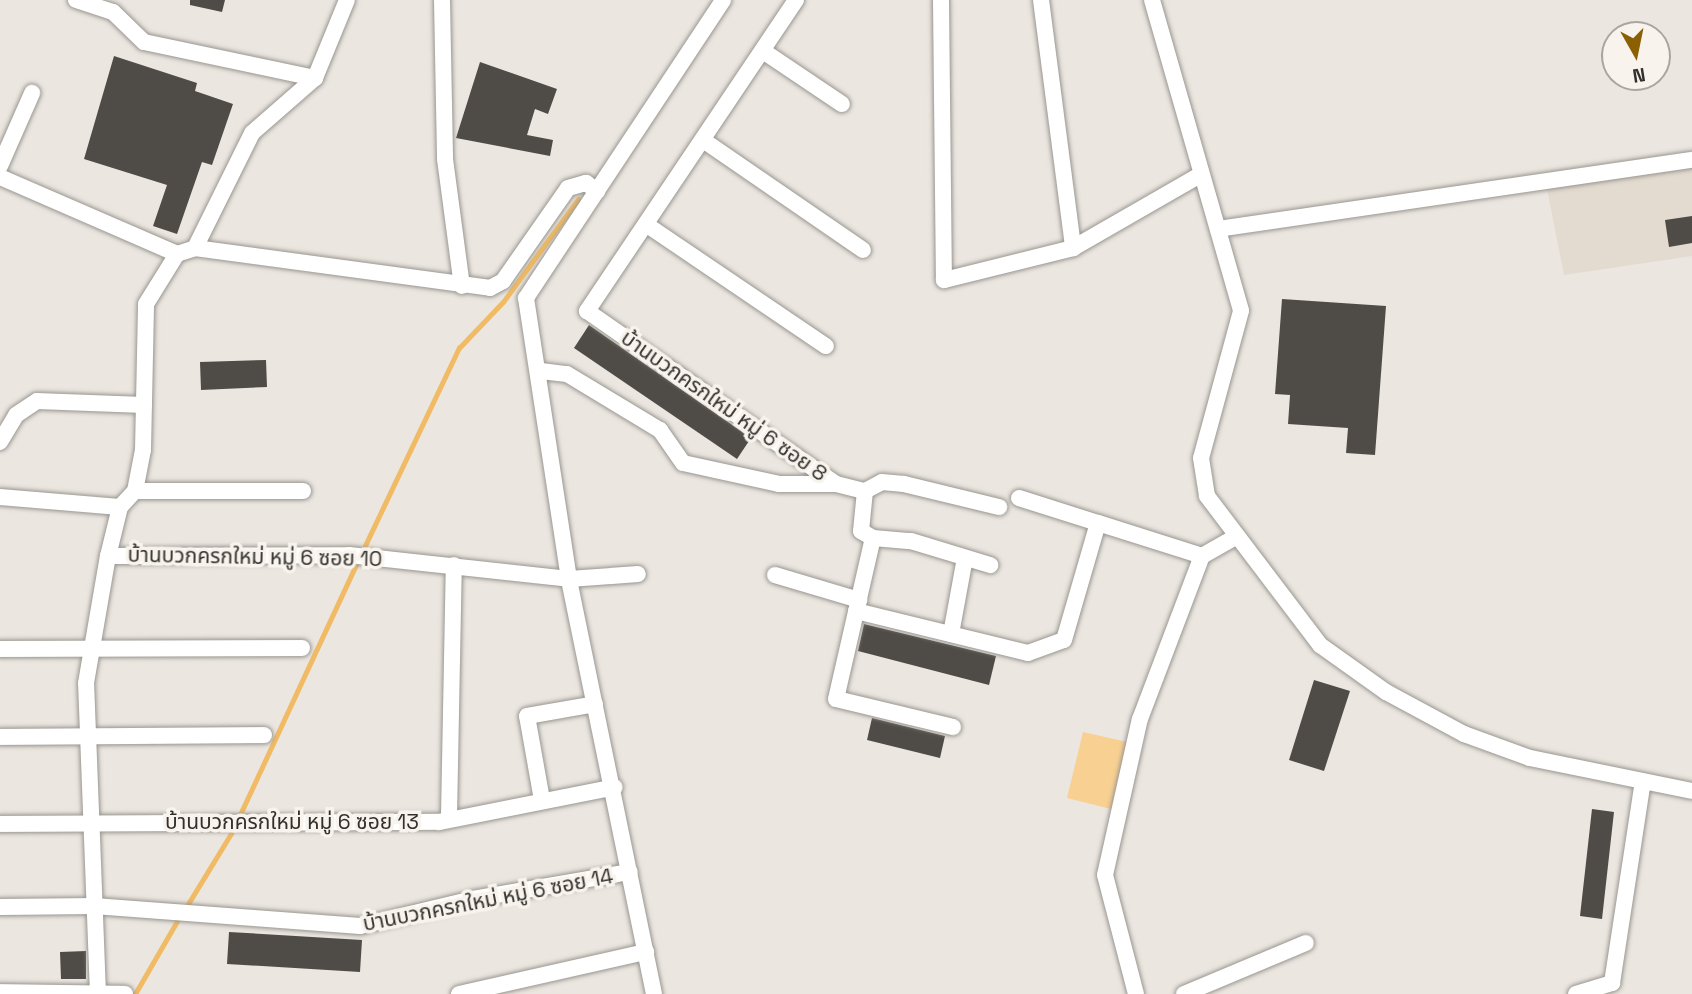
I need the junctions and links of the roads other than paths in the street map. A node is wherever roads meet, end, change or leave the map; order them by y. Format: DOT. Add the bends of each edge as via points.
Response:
graph roads {
  1 [pos="75,0"];
  2 [pos="347,0"];
  3 [pos="442,0"];
  4 [pos="723,0"];
  5 [pos="796,0"];
  6 [pos="940,0"];
  7 [pos="1041,0"];
  8 [pos="1152,0"];
  9 [pos="763,51"];
  10 [pos="315,78"];
  11 [pos="32,93"];
  12 [pos="842,104"];
  13 [pos="703,139"];
  14 [pos="1692,160"];
  15 [pos="0,166"];
  16 [pos="1200,175"];
  17 [pos="0,177"];
  18 [pos="597,191"];
  19 [pos="647,225"];
  20 [pos="1218,229"];
  21 [pos="195,248"];
  22 [pos="1073,248"];
  23 [pos="863,250"];
  24 [pos="177,254"];
  25 [pos="462,286"];
  26 [pos="826,346"];
  27 [pos="541,370"];
  28 [pos="144,405"];
  29 [pos="0,442"];
  30 [pos="836,484"];
  31 [pos="135,491"];
  32 [pos="303,491"];
  33 [pos="865,491"];
  34 [pos="0,497"];
  35 [pos="1019,498"];
  36 [pos="120,507"];
  37 [pos="999,507"];
  38 [pos="1098,523"];
  39 [pos="1237,536"];
  40 [pos="873,538"];
  41 [pos="108,556"];
  42 [pos="1202,556"];
  43 [pos="965,558"];
  44 [pos="454,565"];
  45 [pos="990,565"];
  46 [pos="638,574"];
  47 [pos="775,575"];
  48 [pos="569,579"];
  49 [pos="858,606"];
  50 [pos="951,635"];
  51 [pos="93,647"];
  52 [pos="302,648"];
  53 [pos="0,649"];
  54 [pos="595,704"];
  55 [pos="953,727"];
  56 [pos="264,735"];
  57 [pos="88,736"];
  58 [pos="0,737"];
  59 [pos="1643,781"];
  60 [pos="615,787"];
  61 [pos="1692,792"];
  62 [pos="542,800"];
  63 [pos="449,816"];
  64 [pos="91,822"];
  65 [pos="0,824"];
  66 [pos="630,872"];
  67 [pos="94,906"];
  68 [pos="0,907"];
  69 [pos="1306,943"];
  70 [pos="646,952"];
  71 [pos="0,992"];
  72 [pos="98,992"];
  73 [pos="123,994"];
  74 [pos="458,994"];
  75 [pos="654,994"];
  76 [pos="1136,994"];
  77 [pos="1184,994"];
  78 [pos="1576,994"];
  1 -- 10 [label="street" via="113,12 144,42"];
  2 -- 10 [label="street"];
  3 -- 25 [label="street" via="446,159"];
  4 -- 18 [label="street"];
  5 -- 9 [label="street"];
  6 -- 22 [label="street" via="944,280"];
  7 -- 22 [label="street"];
  8 -- 16 [label="street"];
  9 -- 12 [label="street"];
  9 -- 13 [label="street"];
  10 -- 21 [label="street" via="252,134"];
  11 -- 15 [label="street"];
  13 -- 19 [label="street"];
  13 -- 23 [label="street"];
  14 -- 20 [label="street"];
  16 -- 20 [label="street"];
  16 -- 22 [label="street"];
  17 -- 24 [label="street"];
  18 -- 25 [label="street" via="586,183 568,188 503,281"];
  18 -- 27 [label="street" via="526,298"];
  19 -- 26 [label="street"];
  19 -- 30 [label="street, บ้านบวกครกใหม่ หมู่ 6 ซอย 8" via="587,311"];
  20 -- 39 [label="street" via="1242,323 1202,474 1207,496"];
  21 -- 24 [label="street"];
  21 -- 25 [label="street"];
  24 -- 28 [label="street" via="146,304"];
  27 -- 30 [label="street" via="567,373 660,430 683,463 779,484"];
  27 -- 48 [label="street"];
  28 -- 29 [label="street" via="37,401 16,415"];
  28 -- 31 [label="street"];
  30 -- 33 [label="street, บ้านบวกครกใหม่ หมู่ 6 ซอย 8"];
  31 -- 32 [label="street"];
  31 -- 36 [label="street"];
  33 -- 37 [label="street" via="882,482 904,484"];
  33 -- 40 [label="street" via="861,531"];
  34 -- 36 [label="street"];
  35 -- 38 [label="street"];
  36 -- 41 [label="street"];
  38 -- 42 [label="street"];
  38 -- 50 [label="street" via="1064,640 1028,653"];
  39 -- 42 [label="street"];
  39 -- 59 [label="street" via="1320,645 1386,692 1464,734 1530,758"];
  40 -- 43 [label="street"];
  40 -- 49 [label="street"];
  41 -- 44 [label="street, บ้านบวกครกใหม่ หมู่ 6 ซอย 10" via="342,555"];
  41 -- 51 [label="street"];
  42 -- 76 [label="street" via="1140,719 1105,875"];
  43 -- 45 [label="street"];
  43 -- 50 [label="street"];
  44 -- 48 [label="street, บ้านบวกครกใหม่ หมู่ 6 ซอย 10"];
  44 -- 63 [label="street"];
  46 -- 48 [label="street, บ้านบวกครกใหม่ หมู่ 6 ซอย 10"];
  47 -- 49 [label="street"];
  48 -- 54 [label="street"];
  49 -- 50 [label="street"];
  49 -- 55 [label="street" via="836,699"];
  51 -- 52 [label="street"];
  51 -- 53 [label="street"];
  51 -- 57 [label="street"];
  54 -- 60 [label="street"];
  54 -- 62 [label="street" via="527,716"];
  56 -- 57 [label="street"];
  57 -- 58 [label="street"];
  57 -- 64 [label="street"];
  59 -- 61 [label="street"];
  59 -- 78 [label="street" via="1612,983"];
  60 -- 62 [label="street, บ้านบวกครกใหม่ หมู่ 6 ซอย 13"];
  60 -- 66 [label="street"];
  62 -- 63 [label="street, บ้านบวกครกใหม่ หมู่ 6 ซอย 13"];
  63 -- 64 [label="street, บ้านบวกครกใหม่ หมู่ 6 ซอย 13" via="439,822"];
  64 -- 65 [label="street, บ้านบวกครกใหม่ หมู่ 6 ซอย 13"];
  64 -- 67 [label="street"];
  66 -- 67 [label="street, บ้านบวกครกใหม่ หมู่ 6 ซอย 14" via="473,899 360,926"];
  66 -- 70 [label="street"];
  67 -- 68 [label="street, บ้านบวกครกใหม่ หมู่ 6 ซอย 14"];
  67 -- 72 [label="street"];
  69 -- 77 [label="street"];
  70 -- 74 [label="street"];
  70 -- 75 [label="street"];
  71 -- 72 [label="street"];
  72 -- 73 [label="street"];
}
